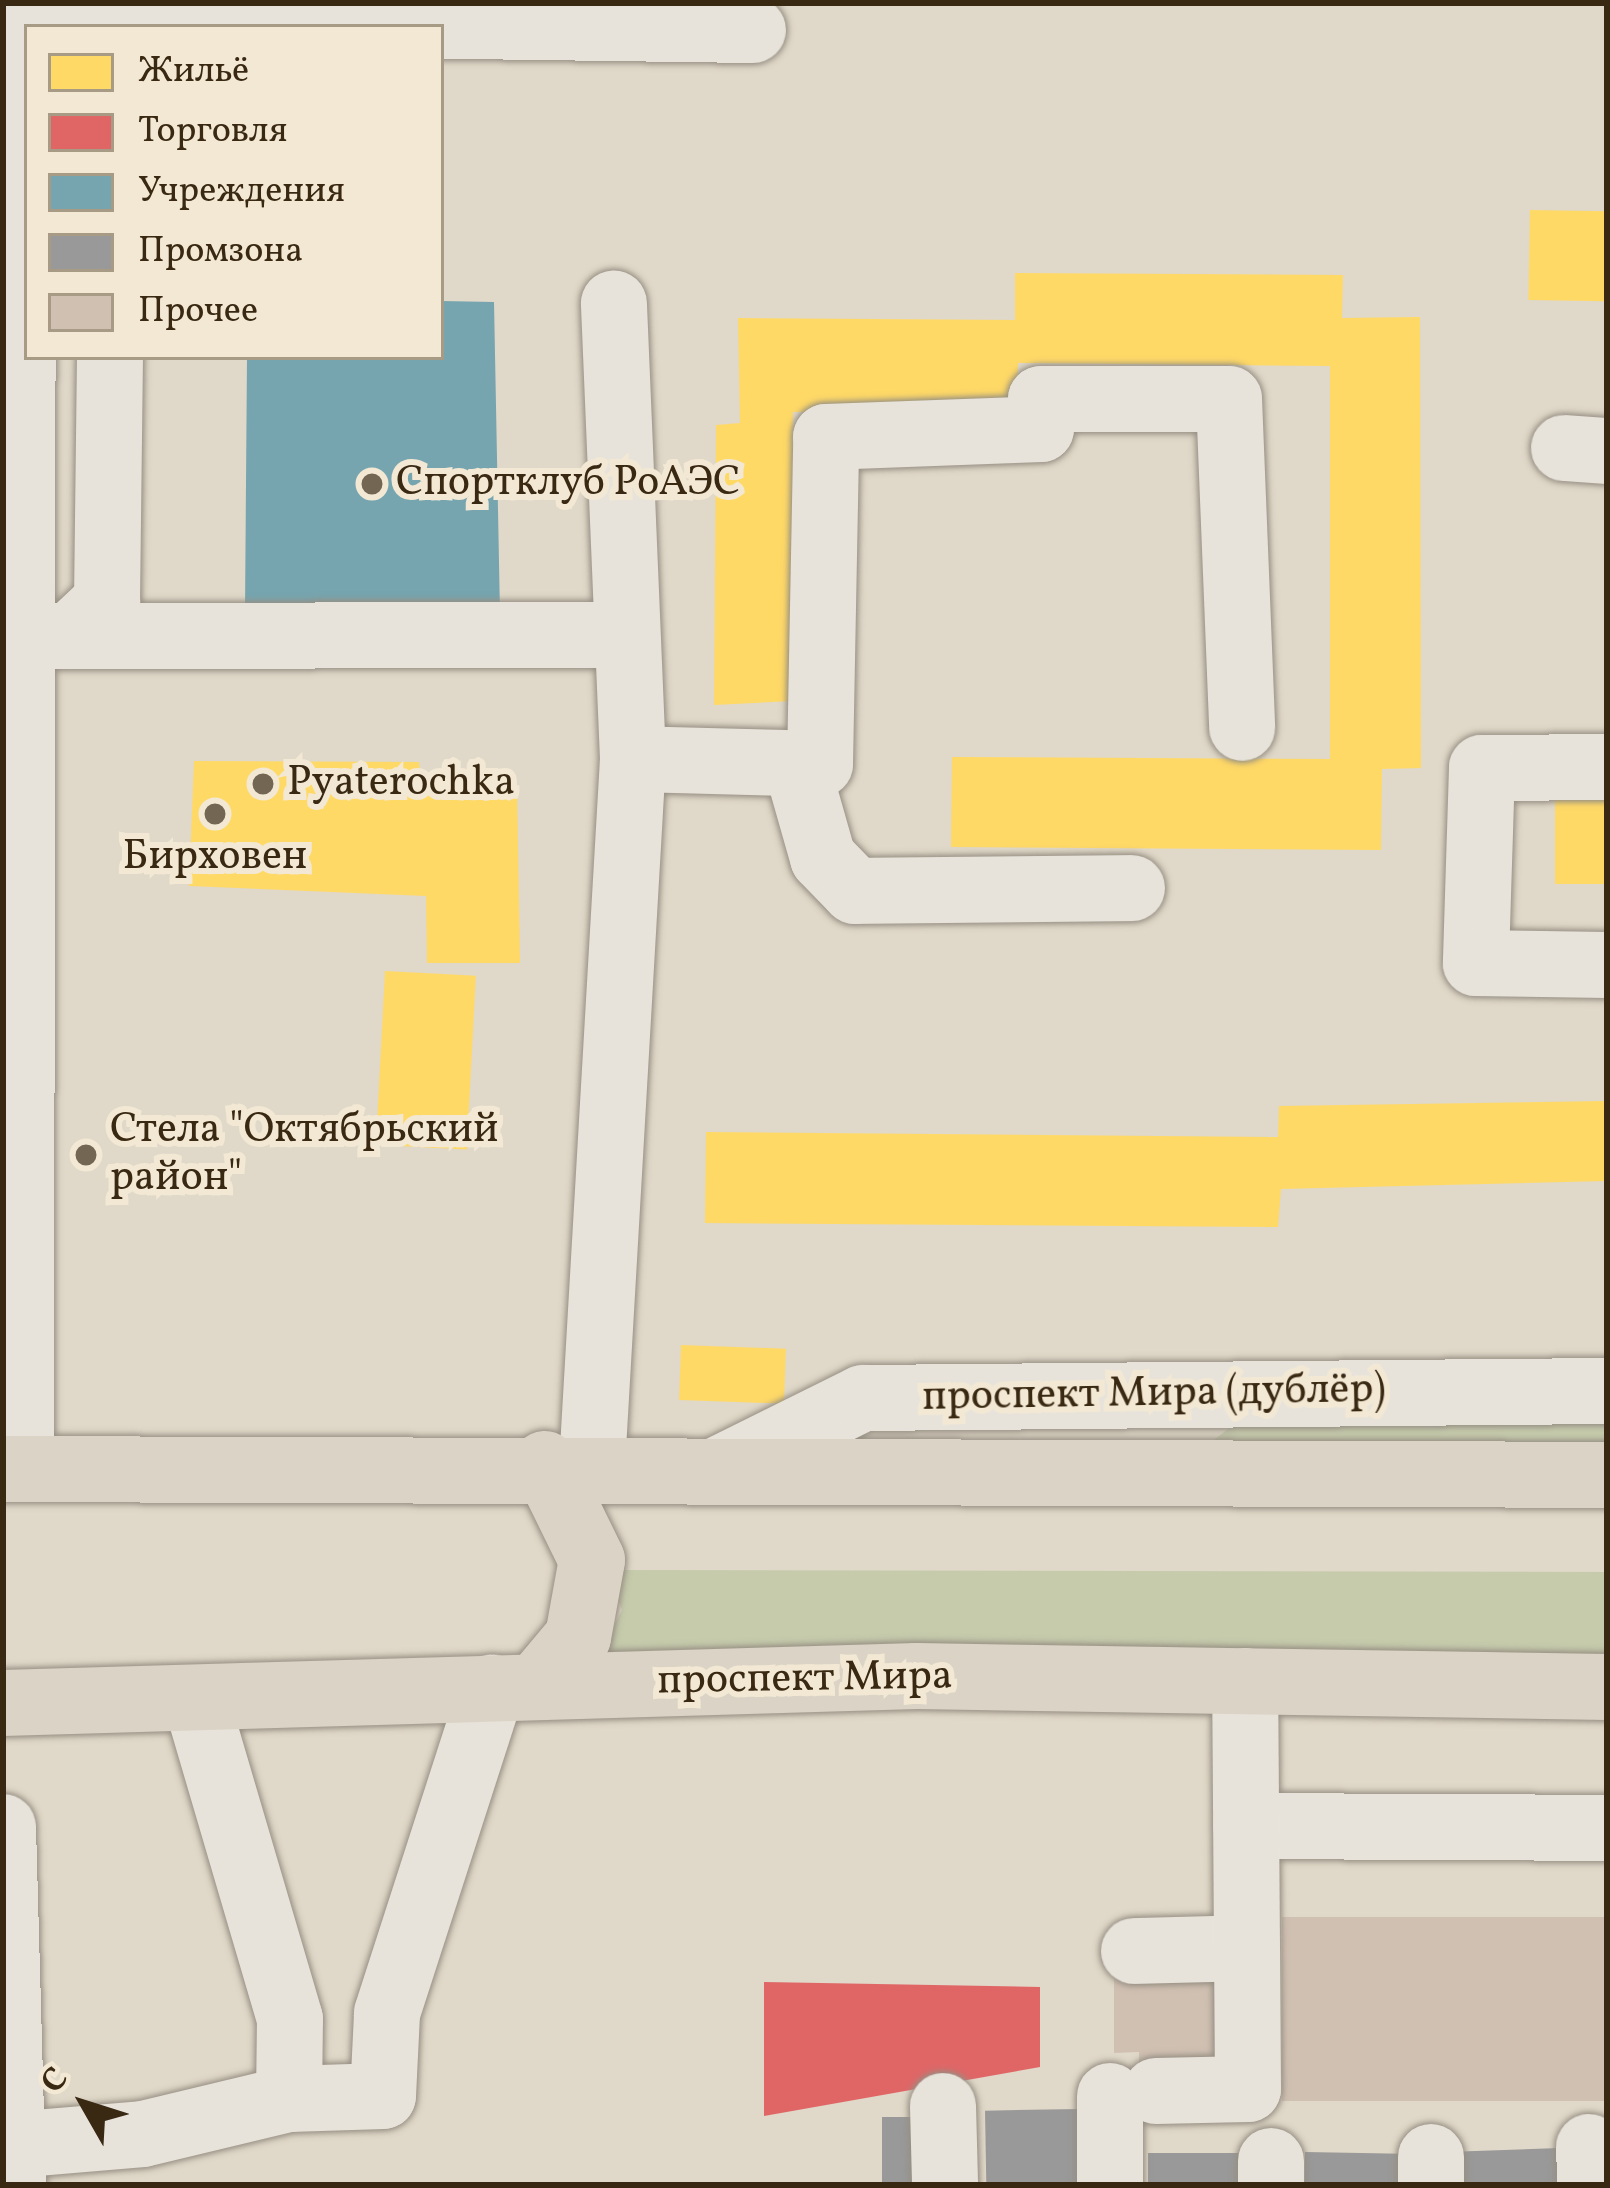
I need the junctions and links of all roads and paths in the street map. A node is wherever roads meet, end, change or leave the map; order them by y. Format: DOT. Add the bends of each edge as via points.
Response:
graph roads {
  1 [pos="33,13"];
  2 [pos="753,30"];
  3 [pos="614,303"];
  4 [pos="110,360"];
  5 [pos="24,379"];
  6 [pos="625,635"];
  7 [pos="53,636"];
  8 [pos="1242,728"];
  9 [pos="633,759"];
  10 [pos="796,763"];
  11 [pos="1607,767"];
  12 [pos="1132,888"];
  13 [pos="1607,965"];
  14 [pos="1607,1391"];
  15 [pos="568,1465"];
  16 [pos="20,1469"];
  17 [pos="718,1470"];
  18 [pos="1607,1475"];
  19 [pos="1245,1682"];
  20 [pos="515,1687"];
  21 [pos="1607,1687"];
  22 [pos="196,1700"];
  23 [pos="3,1703"];
  24 [pos="1246,1826"];
  25 [pos="3,1827"];
  26 [pos="1607,1828"];
  27 [pos="1247,1948"];
  28 [pos="1134,1951"];
  29 [pos="387,2013"];
  30 [pos="290,2019"];
  31 [pos="290,2098"];
  32 [pos="943,2106"];
  33 [pos="13,2165"];
  34 [pos="945,2185"];
  35 [pos="1109,2185"];
  1 -- 2 [label="street"];
  3 -- 6 [label="street"];
  4 -- 7 [label="street" via="107,601"];
  5 -- 7 [label="street"];
  5 -- 16 [label="street"];
  6 -- 7 [label="street"];
  6 -- 9 [label="street"];
  7 -- 16 [label="street"];
  8 -- 10 [label="street" via="1229,399 1041,399 1041,429 826,437 820,764"];
  9 -- 10 [label="street"];
  9 -- 15 [label="street"];
  10 -- 12 [label="street" via="823,858 855,891"];
  11 -- 13 [label="street" via="1482,768 1475,963"];
  14 -- 17 [label="street, проспект Мира (дублёр)" via="863,1398"];
  15 -- 16 [label="main road"];
  15 -- 17 [label="main road"];
  15 -- 20 [label="main road" via="592,1560 578,1637"];
  17 -- 18 [label="main road"];
  19 -- 20 [label="main road, проспект Мира"];
  19 -- 21 [label="main road, проспект Мира"];
  19 -- 24 [label="street"];
  20 -- 22 [label="main road, проспект Мира"];
  20 -- 29 [label="street"];
  22 -- 23 [label="main road, проспект Мира"];
  22 -- 30 [label="street"];
  24 -- 26 [label="street"];
  24 -- 27 [label="street"];
  25 -- 33 [label="street"];
  27 -- 28 [label="street"];
  27 -- 35 [label="street" via="1248,2089 1133,2093"];
  29 -- 30 [label="street"];
  29 -- 31 [label="street" via="383,2096"];
  30 -- 31 [label="street"];
  31 -- 33 [label="street"];
  32 -- 34 [label="street"];
}
